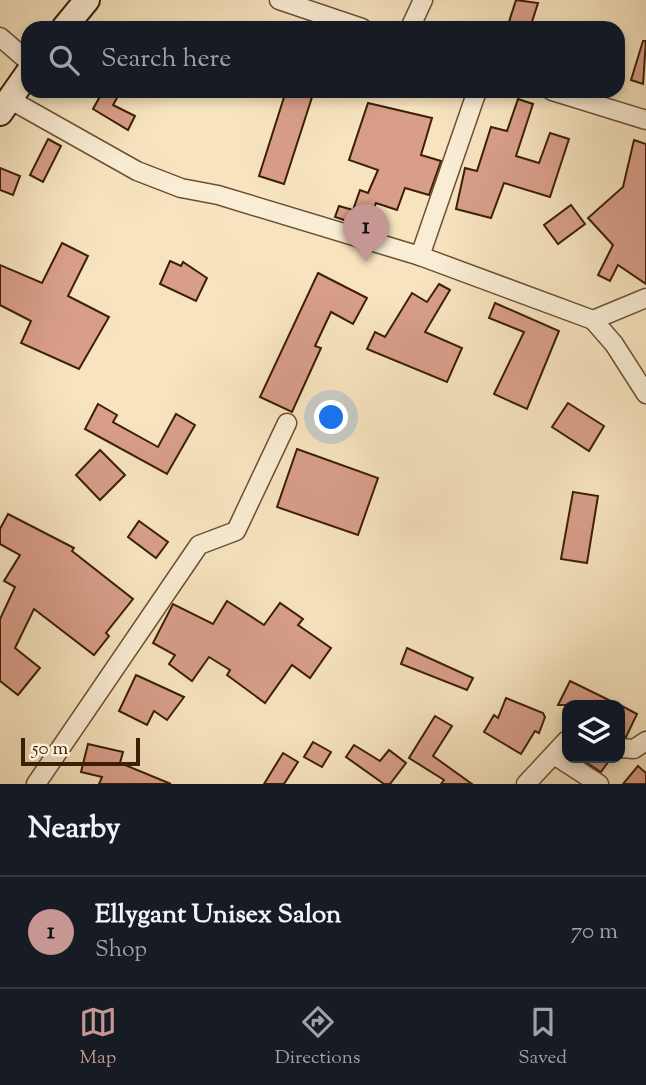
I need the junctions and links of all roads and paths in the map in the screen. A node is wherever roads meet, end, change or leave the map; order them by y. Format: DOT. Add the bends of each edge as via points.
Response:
graph roads {
  1 [pos="87,0"];
  2 [pos="279,0"];
  3 [pos="423,0"];
  4 [pos="70,21"];
  5 [pos="341,21"];
  6 [pos="413,21"];
  7 [pos="0,37"];
  8 [pos="21,55"];
  9 [pos="21,83"];
  10 [pos="475,98"];
  11 [pos="575,98"];
  12 [pos="4,106"];
  13 [pos="646,120"];
  14 [pos="420,256"];
  15 [pos="646,298"];
  16 [pos="593,320"];
  17 [pos="646,394"];
  18 [pos="288,423"];
  19 [pos="646,741"];
  20 [pos="562,746"];
  21 [pos="625,748"];
  22 [pos="554,755"];
  23 [pos="36,784"];
  24 [pos="526,784"];
  25 [pos="599,784"];
  1 -- 4 [label="street"];
  2 -- 5 [label="street"];
  3 -- 6 [label="street"];
  7 -- 8 [label="street"];
  9 -- 12 [label="street"];
  10 -- 14 [label="street"];
  11 -- 13 [label="street"];
  12 -- 14 [label="street" via="181,188"];
  14 -- 16 [label="street"];
  15 -- 16 [label="street"];
  16 -- 17 [label="street"];
  18 -- 23 [label="street" via="236,531 199,545"];
  19 -- 21 [label="street" via="634,749"];
  20 -- 22 [label="street"];
  22 -- 24 [label="street"];
  22 -- 25 [label="street"];
}
